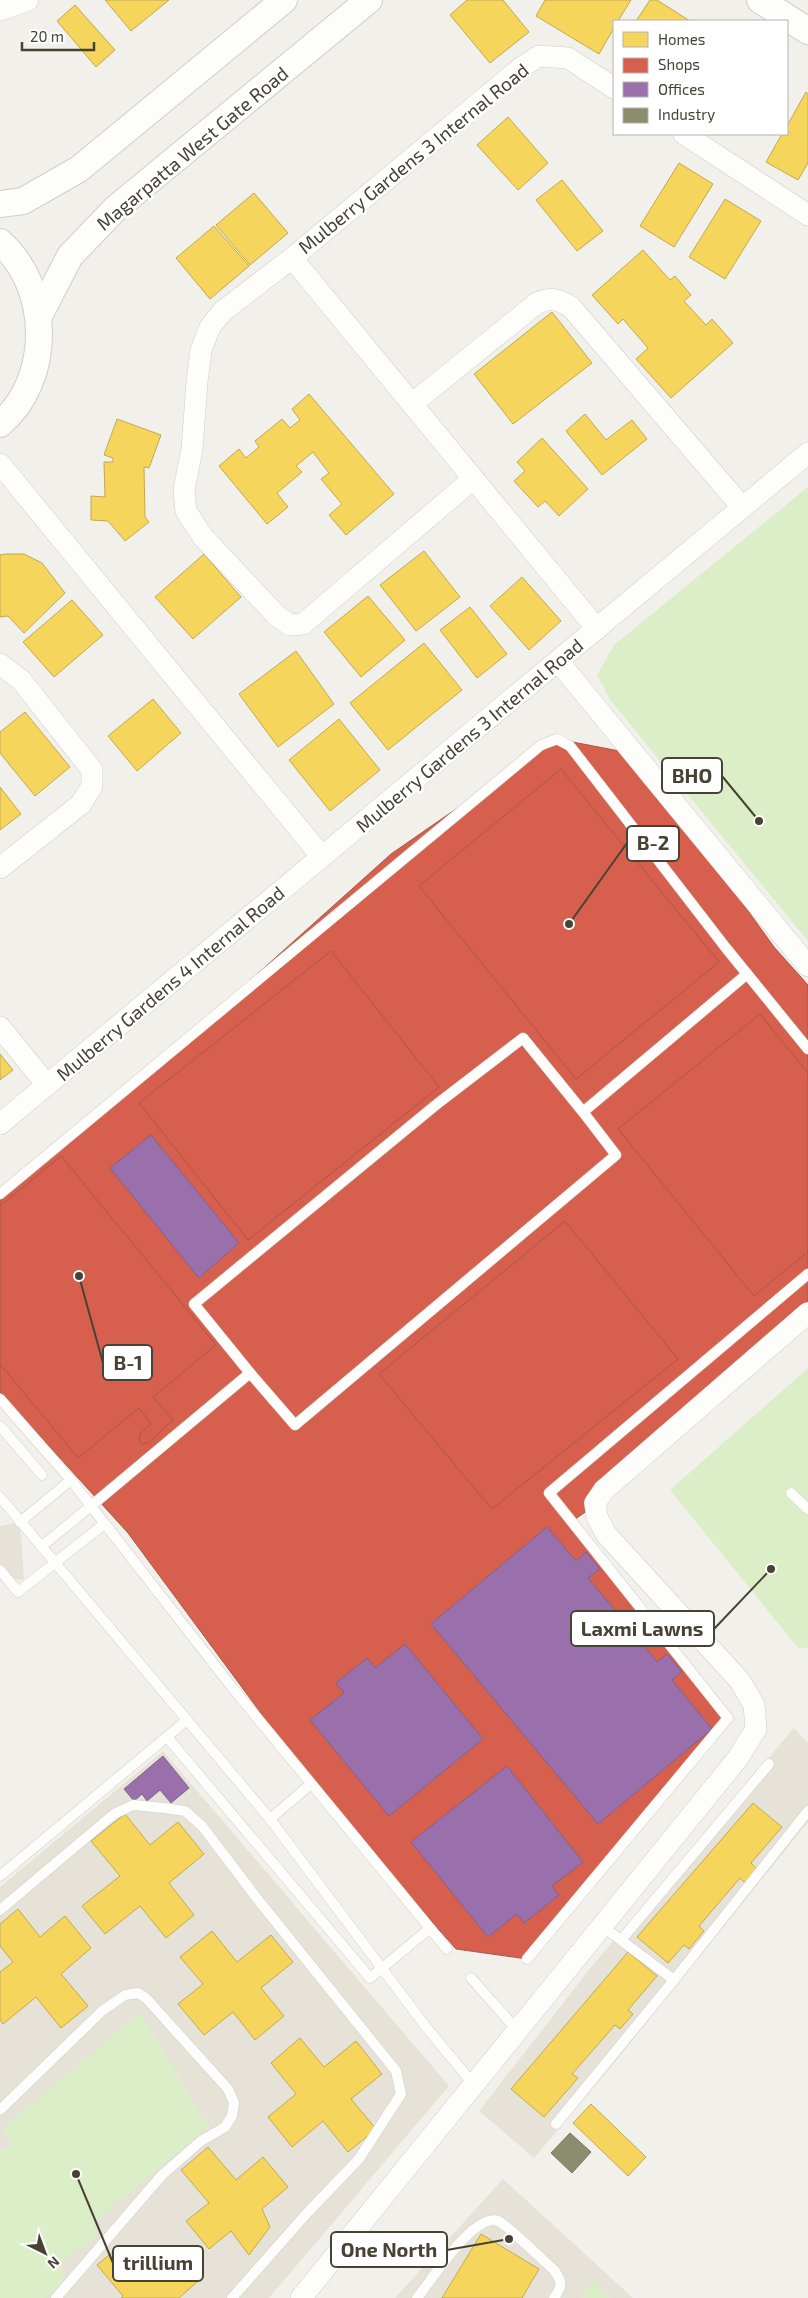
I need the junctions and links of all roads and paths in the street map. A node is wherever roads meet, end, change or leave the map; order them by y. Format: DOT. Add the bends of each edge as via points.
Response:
graph roads {
  1 [pos="28,0"];
  2 [pos="284,0"];
  3 [pos="369,0"];
  4 [pos="760,0"];
  5 [pos="0,10"];
  6 [pos="808,31"];
  7 [pos="613,87"];
  8 [pos="686,135"];
  9 [pos="0,204"];
  10 [pos="808,215"];
  11 [pos="0,242"];
  12 [pos="292,258"];
  13 [pos="39,316"];
  14 [pos="412,404"];
  15 [pos="0,424"];
  16 [pos="808,453"];
  17 [pos="0,464"];
  18 [pos="473,478"];
  19 [pos="742,507"];
  20 [pos="597,629"];
  21 [pos="558,661"];
  22 [pos="0,664"];
  23 [pos="341,842"];
  24 [pos="322,857"];
  25 [pos="0,868"];
  26 [pos="808,966"];
  27 [pos="747,974"];
  28 [pos="0,1027"];
  29 [pos="808,1049"];
  30 [pos="47,1085"];
  31 [pos="583,1112"];
  32 [pos="0,1124"];
  33 [pos="0,1194"];
  34 [pos="808,1274"];
  35 [pos="808,1313"];
  36 [pos="250,1373"];
  37 [pos="0,1399"];
  38 [pos="0,1426"];
  39 [pos="42,1474"];
  40 [pos="71,1480"];
  41 [pos="791,1493"];
  42 [pos="0,1497"];
  43 [pos="91,1506"];
  44 [pos="808,1509"];
  45 [pos="20,1522"];
  46 [pos="104,1524"];
  47 [pos="42,1546"];
  48 [pos="55,1561"];
  49 [pos="0,1570"];
  50 [pos="188,1720"];
  51 [pos="167,1737"];
  52 [pos="769,1764"];
  53 [pos="311,1784"];
  54 [pos="808,1811"];
  55 [pos="270,1819"];
  56 [pos="0,1876"];
  57 [pos="0,1910"];
  58 [pos="602,1926"];
  59 [pos="429,1929"];
  60 [pos="621,1940"];
  61 [pos="447,1949"];
  62 [pos="527,1959"];
  63 [pos="383,1967"];
  64 [pos="471,1978"];
  65 [pos="674,1980"];
  66 [pos="517,2030"];
  67 [pos="474,2085"];
  68 [pos="0,2110"];
  69 [pos="556,2124"];
  70 [pos="56,2298"];
  71 [pos="232,2298"];
  72 [pos="300,2298"];
  73 [pos="418,2298"];
  74 [pos="554,2298"];
  1 -- 5 [label="street"];
  2 -- 9 [label="street" via="79,169 23,201"];
  3 -- 13 [label="street, Magarpatta West Gate Road" via="116,208 70,256"];
  4 -- 6 [label="street"];
  7 -- 12 [label="street, Mulberry Gardens 3 Internal Road" via="568,58 539,56"];
  8 -- 10 [label="street"];
  11 -- 13 [label="street, Magarpatta West Gate Road" via="10,251 29,282"];
  12 -- 14 [label="street, Mulberry Gardens 3 Internal Road"];
  12 -- 18 [label="street, Mulberry Gardens 3 Internal Road" via="223,311 210,327 201,350 192,449 184,490 186,511 203,537 277,616 290,625 303,624"];
  13 -- 15 [label="street, Magarpatta West Gate Road" via="38,353 28,387"];
  14 -- 18 [label="street, Mulberry Gardens 3 Internal Road"];
  14 -- 19 [label="street" via="537,303 547,298 560,300 571,307"];
  16 -- 19 [label="street, Mulberry Gardens 3 Internal Road"];
  17 -- 24 [label="street"];
  18 -- 20 [label="street, Mulberry Gardens 3 Internal Road"];
  19 -- 20 [label="street, Mulberry Gardens 3 Internal Road"];
  20 -- 21 [label="street, Mulberry Gardens 3 Internal Road"];
  21 -- 23 [label="street, Mulberry Gardens 3 Internal Road"];
  21 -- 26 [label="street"];
  22 -- 25 [label="street" via="21,680 92,770 92,786 81,804"];
  23 -- 24 [label="street, Mulberry Gardens 4 Internal Road"];
  24 -- 30 [label="street, Mulberry Gardens 4 Internal Road"];
  27 -- 29 [label="lane"];
  27 -- 31 [label="lane"];
  27 -- 33 [label="lane" via="570,746 556,740 541,745"];
  28 -- 30 [label="street"];
  30 -- 32 [label="street, Mulberry Gardens 4 Internal Road"];
  31 -- 36 [label="lane" via="616,1155 295,1425"];
  31 -- 36 [label="lane" via="523,1038 437,1104 194,1304"];
  34 -- 62 [label="lane" via="549,1493 728,1718"];
  35 -- 58 [label="street" via="604,1490 595,1503 597,1517 606,1534 740,1681 754,1705 756,1729 738,1758"];
  36 -- 43 [label="lane"];
  37 -- 40 [label="lane"];
  38 -- 39 [label="lane"];
  40 -- 43 [label="lane"];
  40 -- 45 [label="lane"];
  41 -- 44 [label="lane"];
  42 -- 45 [label="lane"];
  43 -- 46 [label="lane"];
  43 -- 47 [label="lane"];
  45 -- 47 [label="lane"];
  46 -- 48 [label="lane"];
  46 -- 53 [label="lane"];
  47 -- 48 [label="lane"];
  48 -- 49 [label="lane" via="18,1592"];
  48 -- 50 [label="lane"];
  50 -- 51 [label="lane"];
  50 -- 55 [label="lane"];
  51 -- 56 [label="lane"];
  51 -- 63 [label="lane" via="370,1978"];
  52 -- 60 [label="lane"];
  53 -- 55 [label="lane"];
  53 -- 59 [label="lane"];
  54 -- 65 [label="lane"];
  55 -- 63 [label="lane"];
  57 -- 71 [label="lane" via="114,1814 133,1804 185,1811 202,1826 396,2071 402,2094 358,2159"];
  58 -- 60 [label="lane"];
  58 -- 66 [label="street"];
  59 -- 61 [label="lane"];
  59 -- 63 [label="lane"];
  60 -- 65 [label="lane"];
  63 -- 67 [label="lane" via="426,2027"];
  64 -- 66 [label="lane"];
  65 -- 69 [label="lane"];
  66 -- 67 [label="street"];
  67 -- 72 [label="street"];
  68 -- 70 [label="lane" via="102,2010 125,1995 138,1993 228,2088 234,2104 232,2116 225,2127 201,2141 162,2175"];
  73 -- 74 [label="lane" via="470,2231 485,2221 498,2222 554,2270 561,2279 561,2288"];
}
